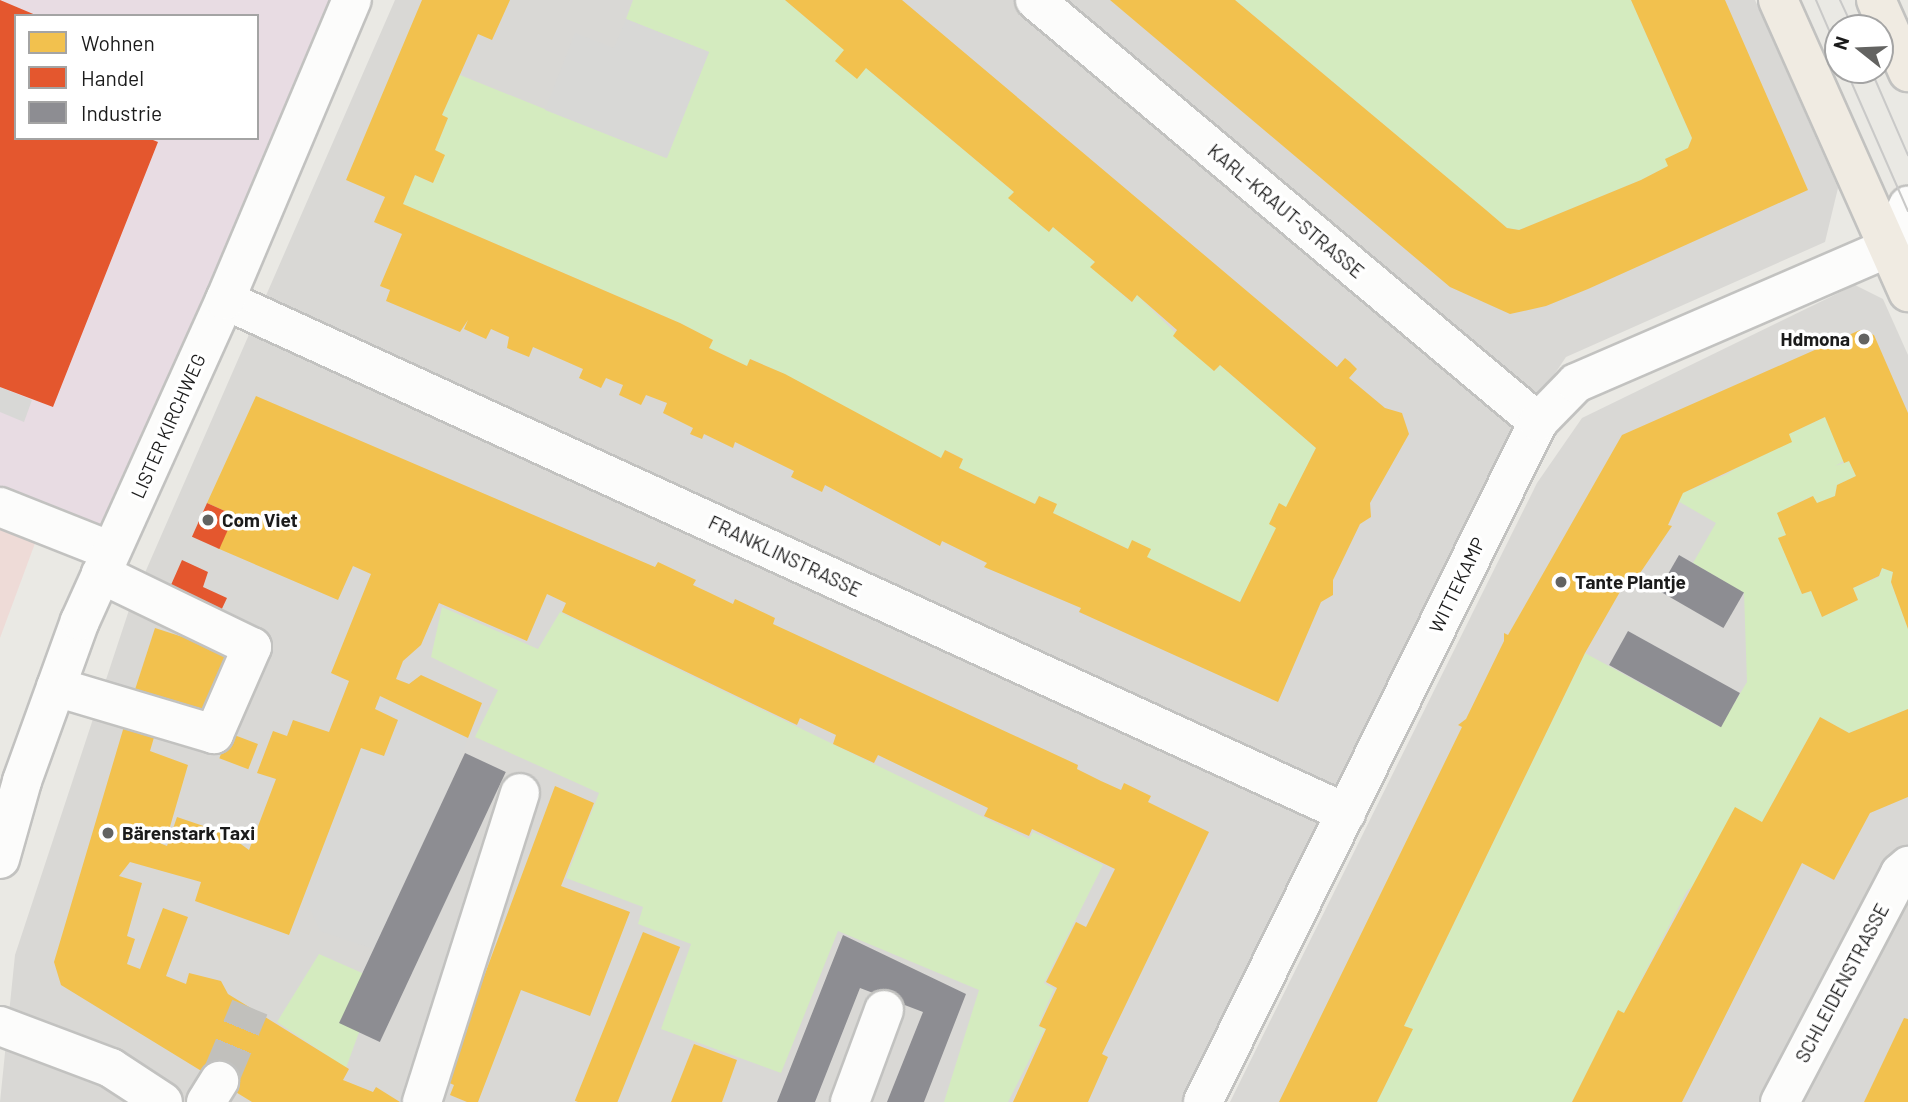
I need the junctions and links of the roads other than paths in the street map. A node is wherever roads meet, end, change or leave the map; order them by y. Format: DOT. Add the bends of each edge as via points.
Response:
graph roads {
  1 [pos="352,0"];
  2 [pos="1035,0"];
  3 [pos="1778,0"];
  4 [pos="1876,0"];
  5 [pos="1908,72"];
  6 [pos="1908,206"];
  7 [pos="1898,251"];
  8 [pos="1908,292"];
  9 [pos="225,300"];
  10 [pos="1538,422"];
  11 [pos="0,507"];
  12 [pos="106,562"];
  13 [pos="56,687"];
  14 [pos="520,793"];
  15 [pos="1346,813"];
  16 [pos="0,859"];
  17 [pos="1908,866"];
  18 [pos="884,1010"];
  19 [pos="0,1026"];
  20 [pos="163,1102"];
  21 [pos="422,1102"];
  22 [pos="850,1102"];
  23 [pos="1203,1102"];
  24 [pos="1780,1102"];
  1 -- 9 [label="street, LISTER KIRCHWEG"];
  2 -- 10 [label="street, KARL-KRAUT-STRASSE"];
  3 -- 7 [label="main road"];
  4 -- 5 [label="main road"];
  6 -- 7 [label="street"];
  7 -- 8 [label="main road"];
  7 -- 10 [label="street, WITTEKAMP" via="1576,383"];
  9 -- 12 [label="street, LISTER KIRCHWEG"];
  9 -- 15 [label="street, FRANKLINSTRASSE"];
  10 -- 15 [label="street, WITTEKAMP"];
  11 -- 12 [label="street"];
  12 -- 13 [label="street, LISTER KIRCHWEG"];
  12 -- 13 [label="street" via="252,647 214,734"];
  13 -- 16 [label="street, LISTER KIRCHWEG"];
  14 -- 21 [label="street"];
  15 -- 23 [label="street, WITTEKAMP"];
  17 -- 24 [label="street, SCHLEIDENSTRASSE" via="1900,873"];
  18 -- 22 [label="street"];
  19 -- 20 [label="street" via="111,1068"];
}
